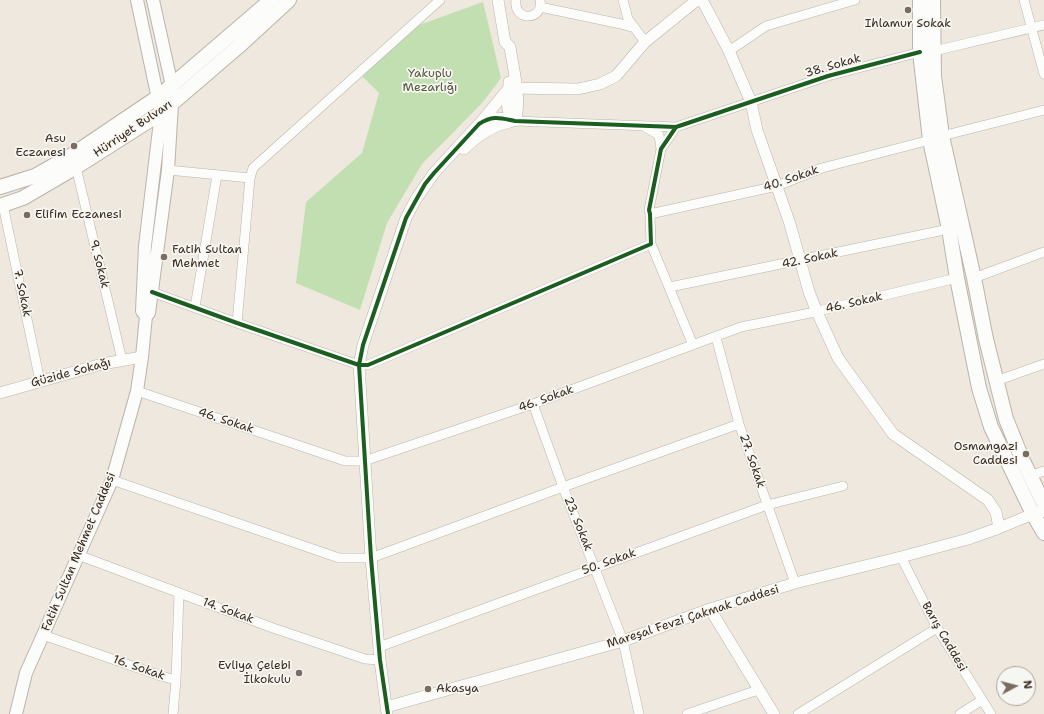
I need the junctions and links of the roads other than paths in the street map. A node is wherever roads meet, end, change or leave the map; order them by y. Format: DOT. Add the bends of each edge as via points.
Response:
graph roads {
  1 [pos="137,0"];
  2 [pos="153,0"];
  3 [pos="271,0"];
  4 [pos="289,0"];
  5 [pos="440,0"];
  6 [pos="498,0"];
  7 [pos="516,0"];
  8 [pos="623,0"];
  9 [pos="697,0"];
  10 [pos="702,0"];
  11 [pos="855,0"];
  12 [pos="920,0"];
  13 [pos="933,0"];
  14 [pos="1024,0"];
  15 [pos="540,4"];
  16 [pos="1044,26"];
  17 [pos="635,28"];
  18 [pos="1031,29"];
  19 [pos="645,42"];
  20 [pos="728,51"];
  21 [pos="927,51"];
  22 [pos="1044,74"];
  23 [pos="172,86"];
  24 [pos="513,89"];
  25 [pos="158,97"];
  26 [pos="751,102"];
  27 [pos="167,108"];
  28 [pos="1044,110"];
  29 [pos="515,121"];
  30 [pos="479,124"];
  31 [pos="642,126"];
  32 [pos="676,127"];
  33 [pos="936,138"];
  34 [pos="661,149"];
  35 [pos="76,167"];
  36 [pos="168,170"];
  37 [pos="217,175"];
  38 [pos="250,178"];
  39 [pos="777,186"];
  40 [pos="0,187"];
  41 [pos="2,205"];
  42 [pos="650,214"];
  43 [pos="949,229"];
  44 [pos="651,244"];
  45 [pos="1044,252"];
  46 [pos="800,260"];
  47 [pos="957,278"];
  48 [pos="974,278"];
  49 [pos="670,287"];
  50 [pos="152,292"];
  51 [pos="195,308"];
  52 [pos="817,312"];
  53 [pos="146,316"];
  54 [pos="237,323"];
  55 [pos="716,337"];
  56 [pos="693,345"];
  57 [pos="142,357"];
  58 [pos="122,360"];
  59 [pos="1044,364"];
  60 [pos="359,365"];
  61 [pos="40,381"];
  62 [pos="996,381"];
  63 [pos="137,391"];
  64 [pos="0,393"];
  65 [pos="533,404"];
  66 [pos="739,424"];
  67 [pos="364,461"];
  68 [pos="1044,471"];
  69 [pos="1030,476"];
  70 [pos="112,480"];
  71 [pos="843,486"];
  72 [pos="563,487"];
  73 [pos="1044,504"];
  74 [pos="767,505"];
  75 [pos="1038,512"];
  76 [pos="999,528"];
  77 [pos="1044,533"];
  78 [pos="78,555"];
  79 [pos="901,557"];
  80 [pos="371,558"];
  81 [pos="595,567"];
  82 [pos="795,583"];
  83 [pos="180,593"];
  84 [pos="710,609"];
  85 [pos="937,628"];
  86 [pos="43,635"];
  87 [pos="623,641"];
  88 [pos="379,647"];
  89 [pos="380,660"];
  90 [pos="176,680"];
  91 [pos="758,690"];
  92 [pos="982,700"];
  93 [pos="387,710"];
  94 [pos="16,714"];
  95 [pos="173,714"];
  96 [pos="639,714"];
  97 [pos="687,714"];
  98 [pos="774,714"];
  99 [pos="798,714"];
  100 [pos="960,714"];
  101 [pos="991,714"];
  1 -- 25 [label="main road"];
  2 -- 23 [label="main road"];
  3 -- 23 [label="main road, Hürriyet Bulvarı"];
  4 -- 27 [label="main road, Hürriyet Bulvarı"];
  5 -- 38 [label="street" via="253,168"];
  6 -- 24 [label="street" via="505,42 510,47"];
  7 -- 15 [label="street" via="517,10 523,15 535,14"];
  8 -- 17 [label="street" via="628,19"];
  9 -- 19 [label="street"];
  10 -- 20 [label="street"];
  11 -- 20 [label="street" via="766,26"];
  12 -- 21 [label="main road"];
  13 -- 21 [label="main road"];
  14 -- 18 [label="street"];
  15 -- 17 [label="street"];
  16 -- 18 [label="street, 38. Sokak"];
  17 -- 19 [label="street"];
  18 -- 21 [label="street, 38. Sokak"];
  18 -- 22 [label="street"];
  19 -- 24 [label="street" via="616,76 600,84 578,89"];
  20 -- 26 [label="street"];
  21 -- 26 [label="street, 38. Sokak" via="828,76"];
  21 -- 33 [label="main road"];
  23 -- 25 [label="main road, Hürriyet Bulvarı"];
  23 -- 27 [label="main road"];
  24 -- 29 [label="street" via="508,112 510,118"];
  24 -- 30 [label="street"];
  25 -- 27 [label="main road"];
  25 -- 40 [label="main road, Hürriyet Bulvarı" via="34,176"];
  26 -- 32 [label="street, 38. Sokak"];
  26 -- 39 [label="street" via="757,130"];
  27 -- 35 [label="main road, Hürriyet Bulvarı"];
  27 -- 36 [label="main road, Fatih Sultan Mehmet Caddesi"];
  27 -- 53 [label="main road, Fatih Sultan Mehmet Caddesi" via="145,246 142,311"];
  28 -- 33 [label="street, 40. Sokak"];
  29 -- 30 [label="street" via="495,118"];
  29 -- 31 [label="street"];
  29 -- 60 [label="street" via="486,130 442,173 427,194 410,226 375,330"];
  30 -- 60 [label="street" via="434,173 406,218 363,345"];
  31 -- 32 [label="street"];
  31 -- 34 [label="street" via="659,135"];
  32 -- 34 [label="street"];
  33 -- 39 [label="street, 40. Sokak" via="822,168"];
  33 -- 43 [label="main road"];
  33 -- 48 [label="main road"];
  34 -- 42 [label="street"];
  35 -- 41 [label="main road, Hürriyet Bulvarı" via="23,198"];
  35 -- 58 [label="street, 9. Sokak"];
  36 -- 37 [label="street"];
  36 -- 50 [label="main road, Fatih Sultan Mehmet Caddesi"];
  37 -- 38 [label="street"];
  37 -- 51 [label="street"];
  38 -- 54 [label="street"];
  39 -- 42 [label="street, 40. Sokak"];
  39 -- 46 [label="street"];
  41 -- 61 [label="street, 7. Sokak"];
  42 -- 44 [label="street"];
  43 -- 46 [label="street, 42. Sokak"];
  43 -- 47 [label="main road"];
  44 -- 49 [label="street"];
  44 -- 60 [label="street" via="368,365"];
  45 -- 48 [label="street"];
  46 -- 49 [label="street, 42. Sokak"];
  46 -- 52 [label="street"];
  47 -- 48 [label="main road"];
  47 -- 52 [label="street, 46. Sokak"];
  47 -- 75 [label="main road" via="979,388 991,427"];
  48 -- 62 [label="main road"];
  49 -- 56 [label="street"];
  50 -- 51 [label="street"];
  50 -- 53 [label="main road, Fatih Sultan Mehmet Caddesi" via="149,313"];
  51 -- 54 [label="street"];
  52 -- 55 [label="street, 46. Sokak" via="741,327"];
  52 -- 76 [label="street" via="838,358 893,434 988,500 996,512"];
  53 -- 57 [label="main road, Fatih Sultan Mehmet Caddesi"];
  54 -- 60 [label="street"];
  55 -- 56 [label="street, 46. Sokak"];
  55 -- 66 [label="street, 27. Sokak"];
  56 -- 65 [label="street, 46. Sokak"];
  57 -- 58 [label="street, Güzide Sokağı"];
  57 -- 63 [label="main road, Fatih Sultan Mehmet Caddesi"];
  58 -- 61 [label="street, Güzide Sokağı"];
  59 -- 62 [label="street"];
  60 -- 67 [label="street"];
  61 -- 64 [label="street, Güzide Sokağı"];
  62 -- 69 [label="main road" via="1006,420"];
  63 -- 67 [label="street, 46. Sokak" via="345,461"];
  63 -- 70 [label="main road, Fatih Sultan Mehmet Caddesi"];
  65 -- 67 [label="street, 46. Sokak"];
  65 -- 72 [label="street, 23. Sokak"];
  66 -- 72 [label="street"];
  66 -- 74 [label="street, 27. Sokak"];
  67 -- 80 [label="street"];
  68 -- 69 [label="street"];
  69 -- 73 [label="main road"];
  70 -- 78 [label="main road, Fatih Sultan Mehmet Caddesi"];
  70 -- 80 [label="street" via="339,558"];
  71 -- 74 [label="street, 50. Sokak"];
  72 -- 80 [label="street"];
  72 -- 81 [label="street, 23. Sokak"];
  74 -- 81 [label="street, 50. Sokak"];
  74 -- 82 [label="street, 27. Sokak"];
  75 -- 76 [label="street, Mareşal Fevzi Çakmak Caddesi"];
  75 -- 77 [label="main road"];
  76 -- 79 [label="street, Mareşal Fevzi Çakmak Caddesi"];
  78 -- 83 [label="street, 14. Sokak"];
  78 -- 86 [label="main road, Fatih Sultan Mehmet Caddesi"];
  79 -- 82 [label="street, Mareşal Fevzi Çakmak Caddesi"];
  79 -- 85 [label="street, Barış Caddesi"];
  80 -- 88 [label="street"];
  81 -- 87 [label="street, 23. Sokak"];
  81 -- 88 [label="street, 50. Sokak"];
  82 -- 84 [label="street, Mareşal Fevzi Çakmak Caddesi"];
  83 -- 89 [label="street, 14. Sokak" via="344,652 365,659"];
  83 -- 90 [label="street, 16. Sokak"];
  84 -- 87 [label="street, Mareşal Fevzi Çakmak Caddesi"];
  84 -- 91 [label="street"];
  85 -- 92 [label="street, Barış Caddesi"];
  85 -- 99 [label="street"];
  86 -- 90 [label="street, 16. Sokak"];
  86 -- 94 [label="main road, Fatih Sultan Mehmet Caddesi" via="26,673"];
  87 -- 93 [label="street, Mareşal Fevzi Çakmak Caddesi"];
  87 -- 96 [label="street, 23. Sokak"];
  88 -- 89 [label="street"];
  89 -- 93 [label="street"];
  90 -- 95 [label="street"];
  91 -- 97 [label="street"];
  91 -- 98 [label="street"];
  92 -- 100 [label="street"];
  92 -- 101 [label="street, Barış Caddesi"];
}
